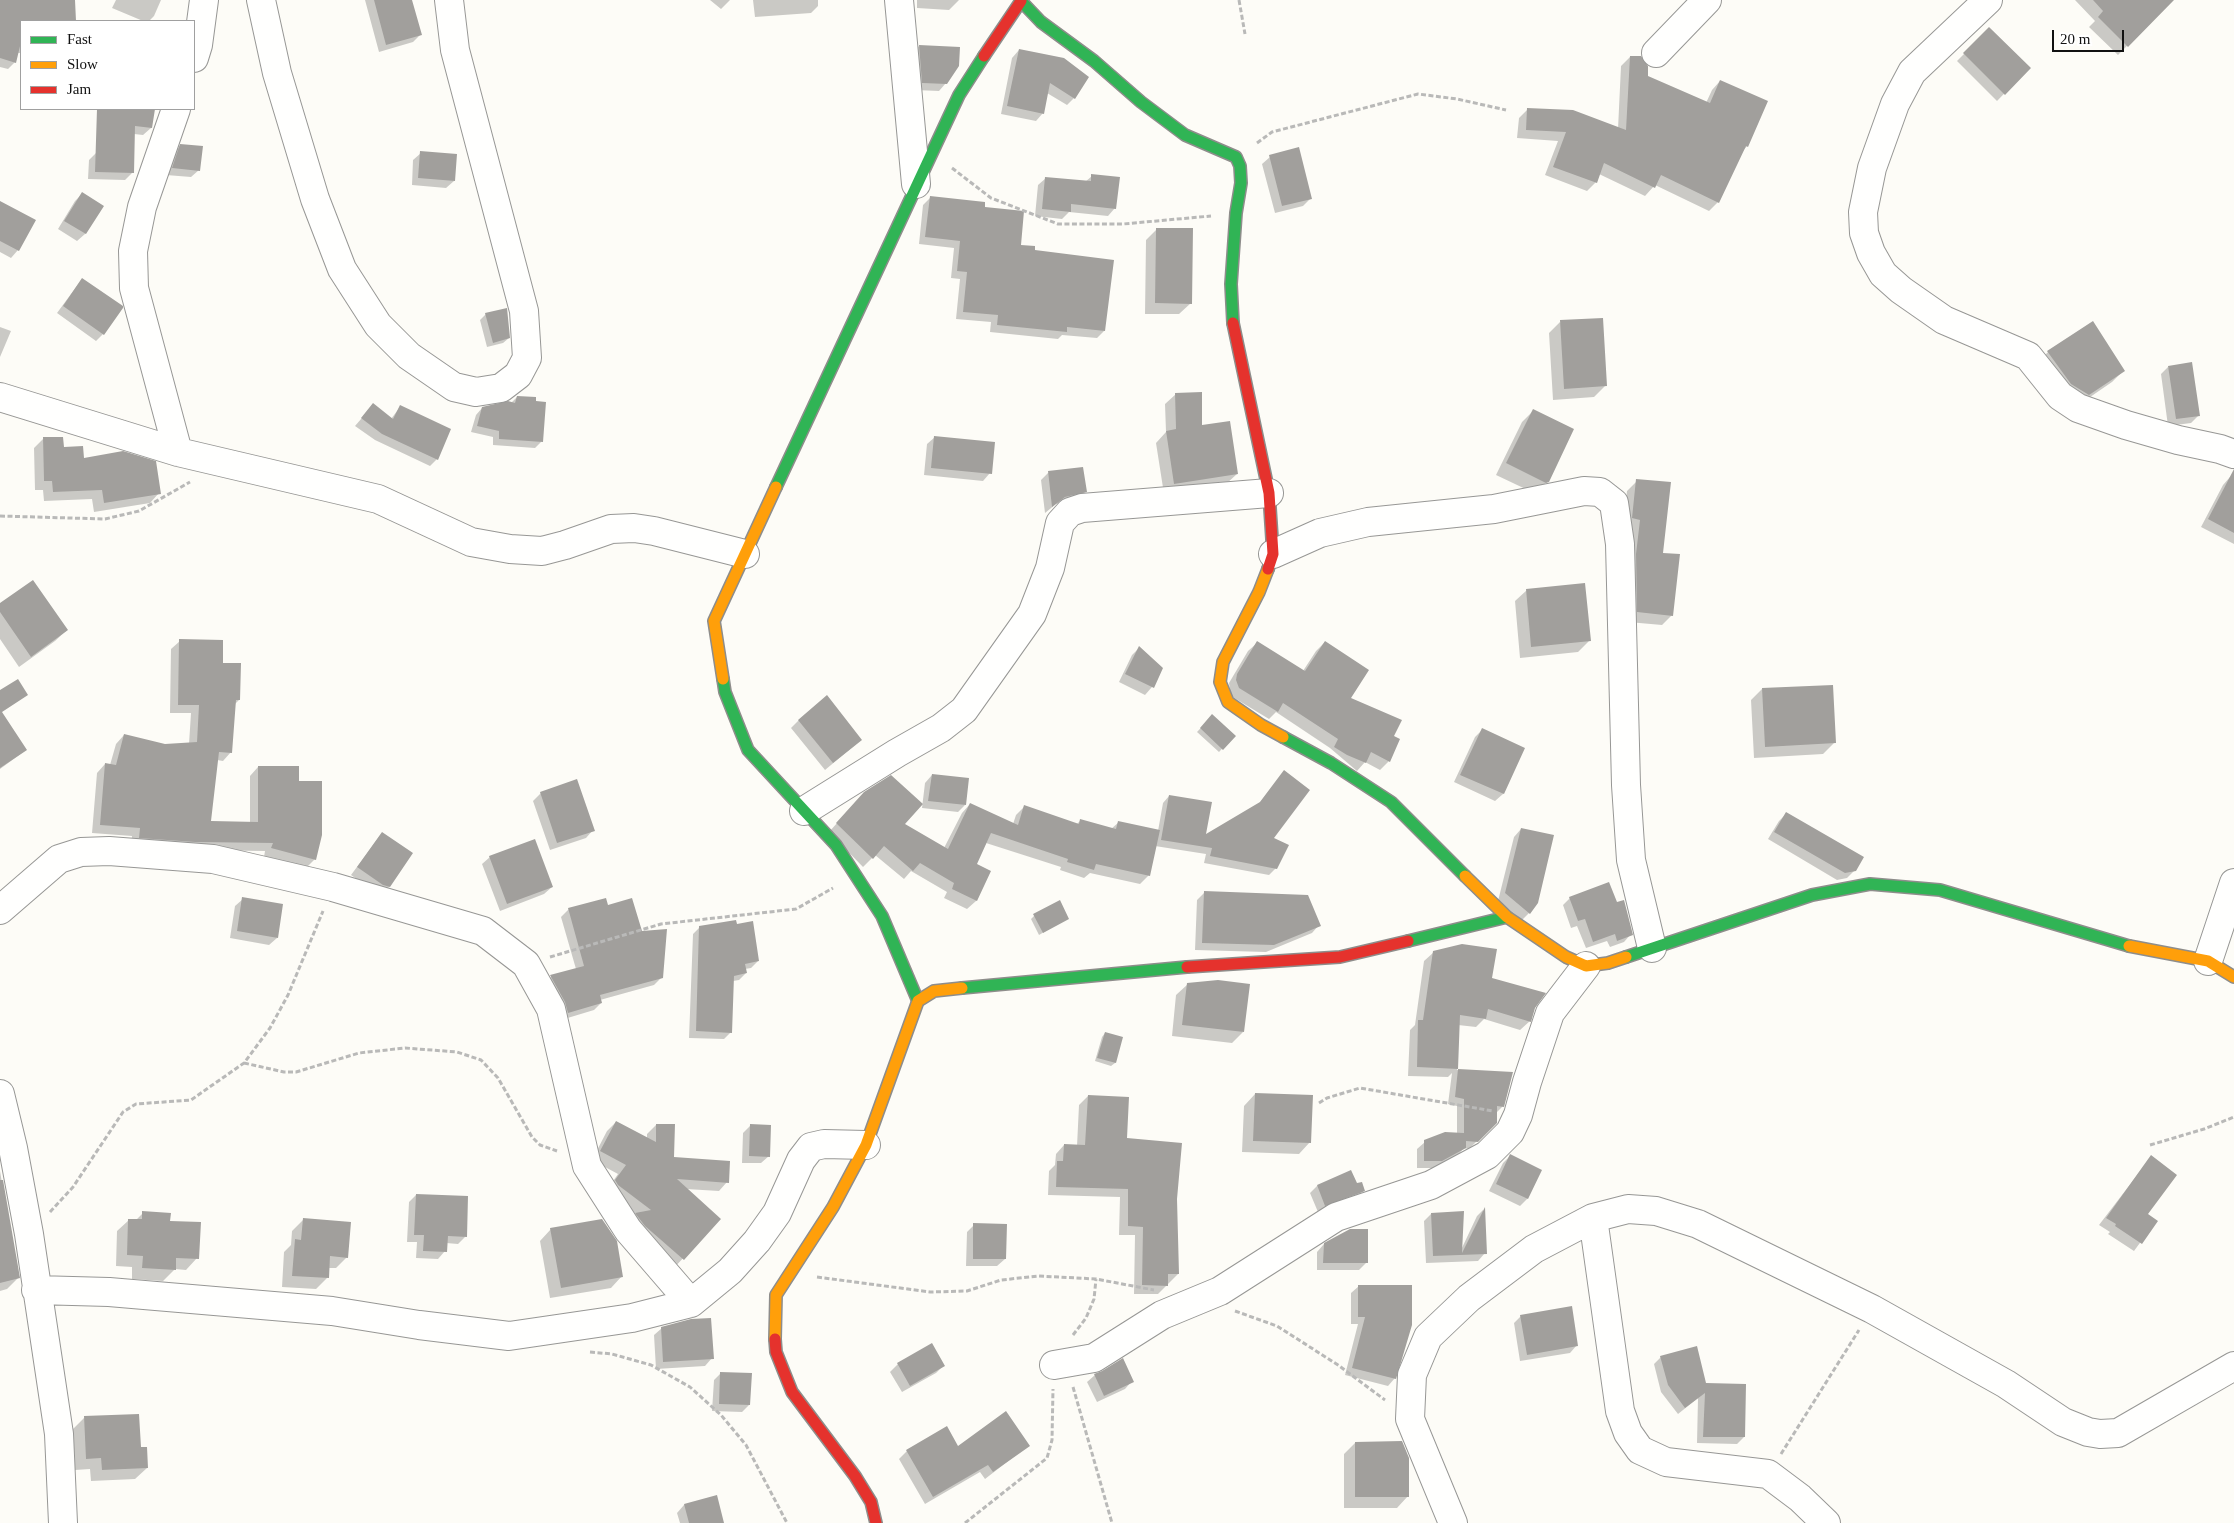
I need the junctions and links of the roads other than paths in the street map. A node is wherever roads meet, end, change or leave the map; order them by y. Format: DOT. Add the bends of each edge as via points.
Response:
graph roads {
  1 [pos="204,0"];
  2 [pos="261,0"];
  3 [pos="449,0"];
  4 [pos="899,0"];
  5 [pos="1020,0"];
  6 [pos="1707,0"];
  7 [pos="1988,0"];
  8 [pos="1656,53"];
  9 [pos="195,55"];
  10 [pos="176,110"];
  11 [pos="916,184"];
  12 [pos="0,397"];
  13 [pos="178,452"];
  14 [pos="2234,454"];
  15 [pos="1270,493"];
  16 [pos="745,554"];
  17 [pos="1273,554"];
  18 [pos="804,811"];
  19 [pos="2234,883"];
  20 [pos="0,910"];
  21 [pos="1507,917"];
  22 [pos="1652,948"];
  23 [pos="2208,961"];
  24 [pos="1586,966"];
  25 [pos="2234,977"];
  26 [pos="918,1001"];
  27 [pos="0,1094"];
  28 [pos="866,1145"];
  29 [pos="1593,1218"];
  30 [pos="36,1290"];
  31 [pos="691,1303"];
  32 [pos="1060,1364"];
  33 [pos="2234,1366"];
  34 [pos="63,1523"];
  35 [pos="876,1523"];
  36 [pos="1453,1523"];
  37 [pos="1826,1523"];
  1 -- 9 [label="street"];
  2 -- 3 [label="street" via="277,73 315,199 342,269 378,325 409,356 454,387 476,392 501,388 518,375 527,358 524,311 455,50"];
  4 -- 11 [label="street"];
  5 -- 11 [label="street" via="960,95"];
  5 -- 15 [label="street" via="1041,22 1185,135 1236,158 1241,183 1231,284 1234,333"];
  6 -- 8 [label="street"];
  7 -- 14 [label="street" via="1912,72 1895,104 1872,168 1862,212 1864,233 1871,253 1883,274 1944,320 2028,356 2060,396 2078,408 2126,426"];
  10 -- 13 [label="street" via="142,207 133,251 134,288"];
  11 -- 16 [label="street"];
  12 -- 13 [label="street"];
  13 -- 16 [label="street" via="378,499 471,542 510,549 542,550 611,529 634,528 654,530"];
  15 -- 17 [label="street"];
  15 -- 18 [label="street" via="1082,508 1070,512 1060,523 1050,568 1032,614 964,710 941,728"];
  16 -- 18 [label="street" via="714,621 725,692 748,750"];
  17 -- 21 [label="street" via="1259,592 1223,662 1220,682 1228,702 1391,802"];
  17 -- 22 [label="street" via="1320,533 1368,522 1494,509 1584,490 1600,492 1614,503 1620,544 1631,860"];
  18 -- 26 [label="street" via="836,845 882,916"];
  19 -- 23 [label="street"];
  20 -- 31 [label="street" via="59,859 81,852 109,851 213,859 333,887 482,932 526,964 551,1009 588,1166 628,1230"];
  21 -- 24 [label="street" via="1566,957"];
  21 -- 26 [label="street" via="1340,957 1207,965 934,991"];
  22 -- 23 [label="street" via="1812,896 1870,884 1940,890 2128,946"];
  22 -- 24 [label="street" via="1608,963"];
  23 -- 25 [label="street"];
  24 -- 32 [label="street" via="1550,1013 1510,1132 1487,1154 1430,1185 1336,1217 1220,1290 1162,1315 1094,1358"];
  26 -- 28 [label="street"];
  27 -- 30 [label="street" via="29,1234"];
  28 -- 31 [label="street" via="824,1144 811,1147 801,1160 777,1213 757,1240 730,1271"];
  28 -- 35 [label="street" via="833,1207 776,1295 774,1321 776,1352 792,1392 855,1476 870,1502"];
  29 -- 33 [label="street" via="1628,1209 1656,1211 1698,1224 1872,1308 2006,1384 2063,1422 2100,1434 2118,1433"];
  29 -- 36 [label="street" via="1534,1249 1469,1298 1428,1337 1412,1375 1410,1419"];
  29 -- 37 [label="street" via="1620,1411 1628,1433 1640,1450 1666,1462 1768,1474"];
  30 -- 31 [label="street" via="109,1292 332,1311 509,1336 632,1318"];
  30 -- 34 [label="street" via="59,1434"];
}
